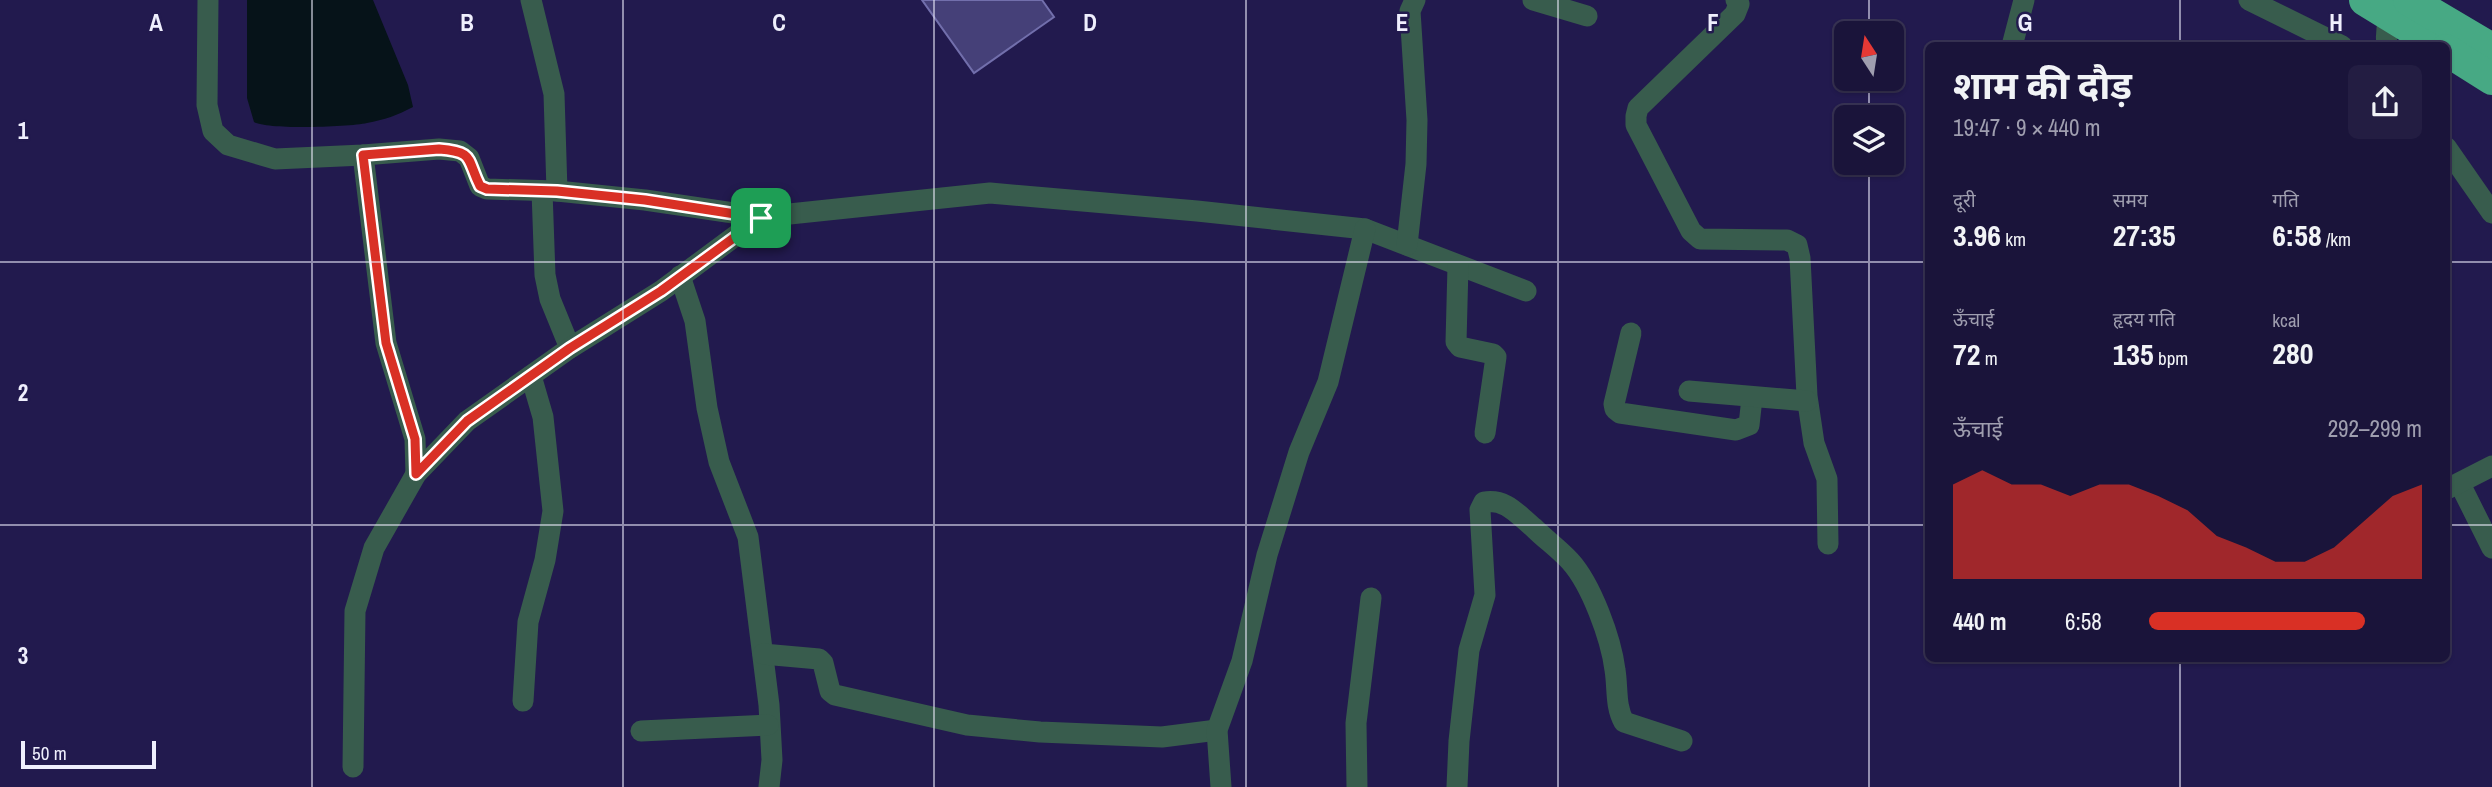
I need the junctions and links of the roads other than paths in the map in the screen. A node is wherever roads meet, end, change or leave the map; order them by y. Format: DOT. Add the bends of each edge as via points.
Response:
graph roads {
  1 [pos="208,0"];
  2 [pos="531,0"];
  3 [pos="1415,0"];
  4 [pos="1533,0"];
  5 [pos="1737,0"];
  6 [pos="2024,0"];
  7 [pos="2249,0"];
  8 [pos="2390,4"];
  9 [pos="1587,16"];
  10 [pos="2013,42"];
  11 [pos="2335,42"];
  12 [pos="2387,42"];
  13 [pos="2435,42"];
  14 [pos="2492,49"];
  15 [pos="2450,53"];
  16 [pos="2492,79"];
  17 [pos="2450,153"];
  18 [pos="363,155"];
  19 [pos="549,191"];
  20 [pos="2492,214"];
  21 [pos="761,218"];
  22 [pos="1365,229"];
  23 [pos="1407,244"];
  24 [pos="1458,266"];
  25 [pos="680,276"];
  26 [pos="1526,291"];
  27 [pos="1631,333"];
  28 [pos="570,348"];
  29 [pos="531,376"];
  30 [pos="1689,391"];
  31 [pos="1752,398"];
  32 [pos="1807,401"];
  33 [pos="1485,433"];
  34 [pos="2492,466"];
  35 [pos="416,474"];
  36 [pos="2453,487"];
  37 [pos="1828,544"];
  38 [pos="2492,548"];
  39 [pos="1371,598"];
  40 [pos="763,654"];
  41 [pos="523,701"];
  42 [pos="768,725"];
  43 [pos="1217,730"];
  44 [pos="640,732"];
  45 [pos="1682,741"];
  46 [pos="353,767"];
  47 [pos="769,787"];
  48 [pos="1221,787"];
  49 [pos="1357,787"];
  50 [pos="1457,787"];
  1 -- 18 [label="street" via="207,105 213,131 228,145 275,159"];
  2 -- 19 [label="street" via="554,93"];
  3 -- 23 [label="street" via="1410,11 1416,164"];
  4 -- 9 [label="street"];
  5 -- 32 [label="street" via="1735,14 1639,108 1636,125 1700,239 1787,240 1797,245"];
  6 -- 10 [label="street"];
  7 -- 11 [label="street"];
  8 -- 12 [label="street"];
  8 -- 13 [label="highway"];
  8 -- 14 [label="highway"];
  15 -- 16 [label="highway"];
  17 -- 20 [label="street"];
  18 -- 19 [label="street" via="460,150 469,158 480,186"];
  18 -- 35 [label="street" via="386,343 415,439"];
  19 -- 21 [label="street"];
  19 -- 28 [label="street" via="545,275"];
  21 -- 22 [label="street" via="990,193"];
  21 -- 25 [label="street"];
  22 -- 23 [label="street"];
  22 -- 43 [label="street" via="1328,382 1266,555 1242,661"];
  23 -- 24 [label="street"];
  24 -- 26 [label="street"];
  24 -- 33 [label="street" via="1456,342 1496,357"];
  25 -- 28 [label="street"];
  25 -- 40 [label="street" via="695,321 719,462 748,537"];
  27 -- 31 [label="street" via="1614,404 1620,413 1736,430 1749,425"];
  28 -- 29 [label="street"];
  29 -- 35 [label="street" via="467,421"];
  29 -- 41 [label="street" via="543,417 553,511 528,622"];
  30 -- 31 [label="street"];
  31 -- 32 [label="street"];
  32 -- 37 [label="street" via="1814,443 1827,479"];
  34 -- 36 [label="street"];
  35 -- 46 [label="street" via="374,548 355,611"];
  36 -- 38 [label="street"];
  39 -- 49 [label="street" via="1356,723"];
  40 -- 42 [label="street"];
  40 -- 43 [label="street" via="819,659 835,695 967,725 1162,737"];
  42 -- 44 [label="street"];
  42 -- 47 [label="street"];
  43 -- 48 [label="street"];
  45 -- 50 [label="street" via="1624,722 1607,638 1588,589 1571,562 1509,507 1497,500 1485,502 1480,510 1485,595 1469,650"];
}
